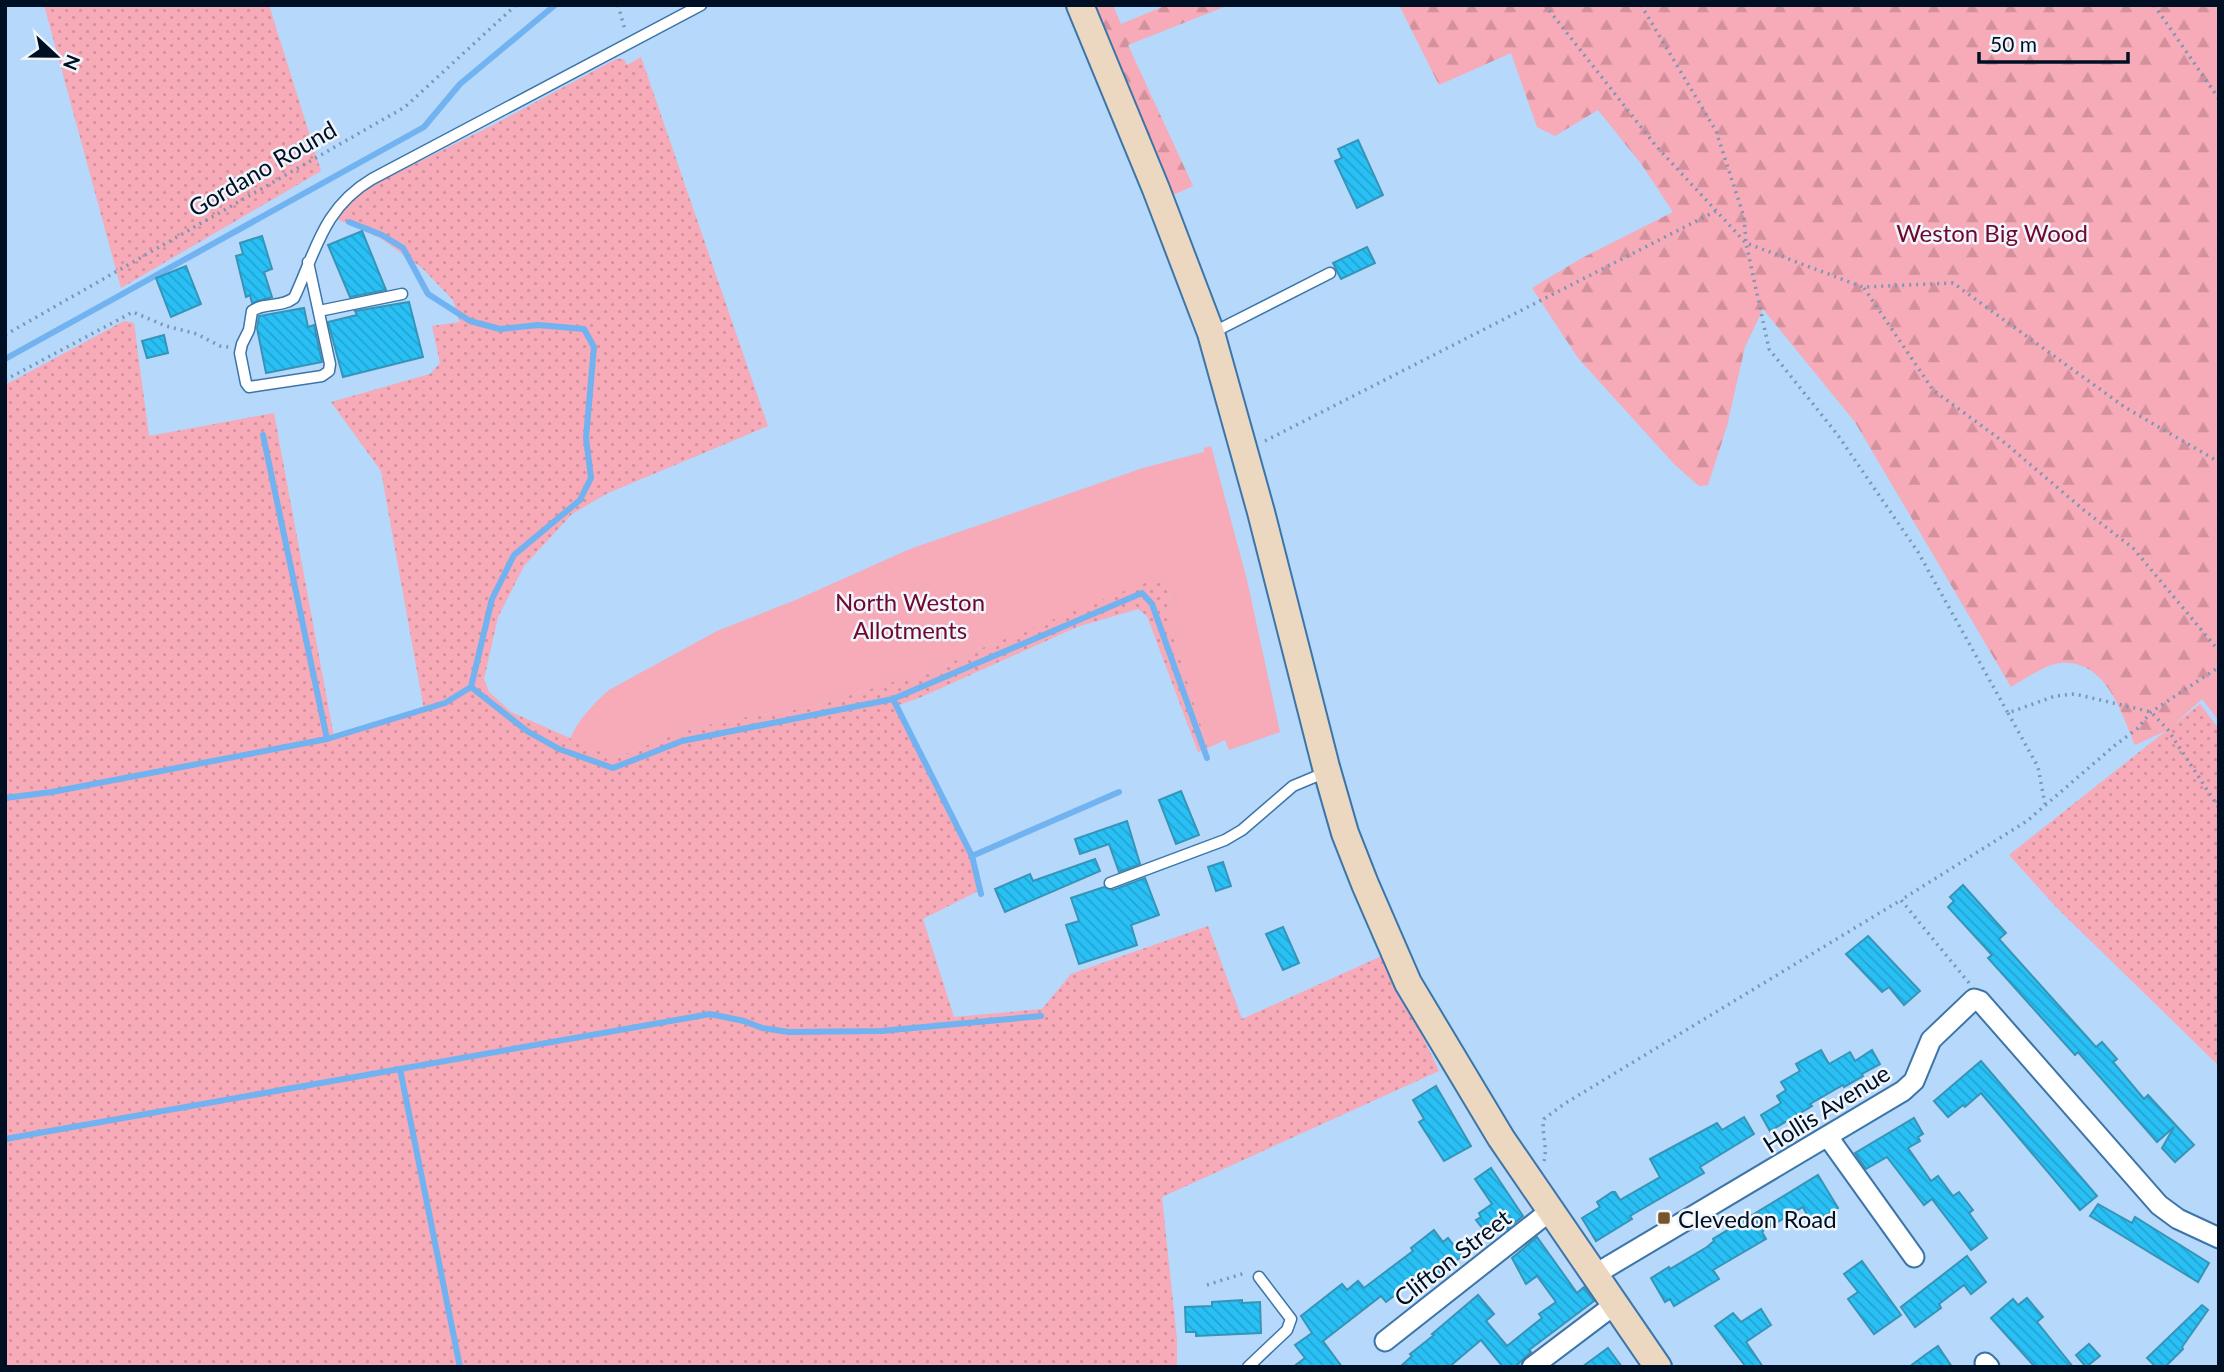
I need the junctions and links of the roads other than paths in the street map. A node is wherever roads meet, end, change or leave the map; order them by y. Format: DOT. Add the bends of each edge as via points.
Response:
graph roads {
  1 [pos="701,5"];
  2 [pos="1080,5"];
  3 [pos="308,262"];
  4 [pos="1330,274"];
  5 [pos="402,294"];
  6 [pos="319,311"];
  7 [pos="1211,333"];
  8 [pos="1327,772"];
  9 [pos="1110,883"];
  10 [pos="1828,1138"];
  11 [pos="1549,1210"];
  12 [pos="2219,1238"];
  13 [pos="1915,1257"];
  14 [pos="1594,1275"];
  15 [pos="1259,1277"];
  16 [pos="1614,1305"];
  17 [pos="1383,1344"];
  18 [pos="1248,1367"];
  19 [pos="1532,1367"];
  20 [pos="1658,1367"];
  1 -- 3 [label="lane" via="360,186 337,207"];
  2 -- 7 [label="main road"];
  3 -- 6 [label="lane"];
  3 -- 6 [label="lane" via="290,301 253,309 241,348 249,387 327,372 330,365"];
  4 -- 7 [label="lane"];
  5 -- 6 [label="lane"];
  7 -- 8 [label="main road"];
  8 -- 9 [label="lane" via="1293,786 1225,840"];
  8 -- 11 [label="main road" via="1345,833 1408,983"];
  10 -- 12 [label="street, Hollis Avenue" via="1910,1085 1936,1033 1972,1000 1980,1001 2159,1205"];
  10 -- 13 [label="street"];
  10 -- 14 [label="street, Hollis Avenue"];
  11 -- 14 [label="main road"];
  11 -- 17 [label="street, Clifton Street"];
  14 -- 16 [label="main road"];
  15 -- 18 [label="lane" via="1291,1319 1287,1330"];
  16 -- 19 [label="street"];
  16 -- 20 [label="main road"];
}
